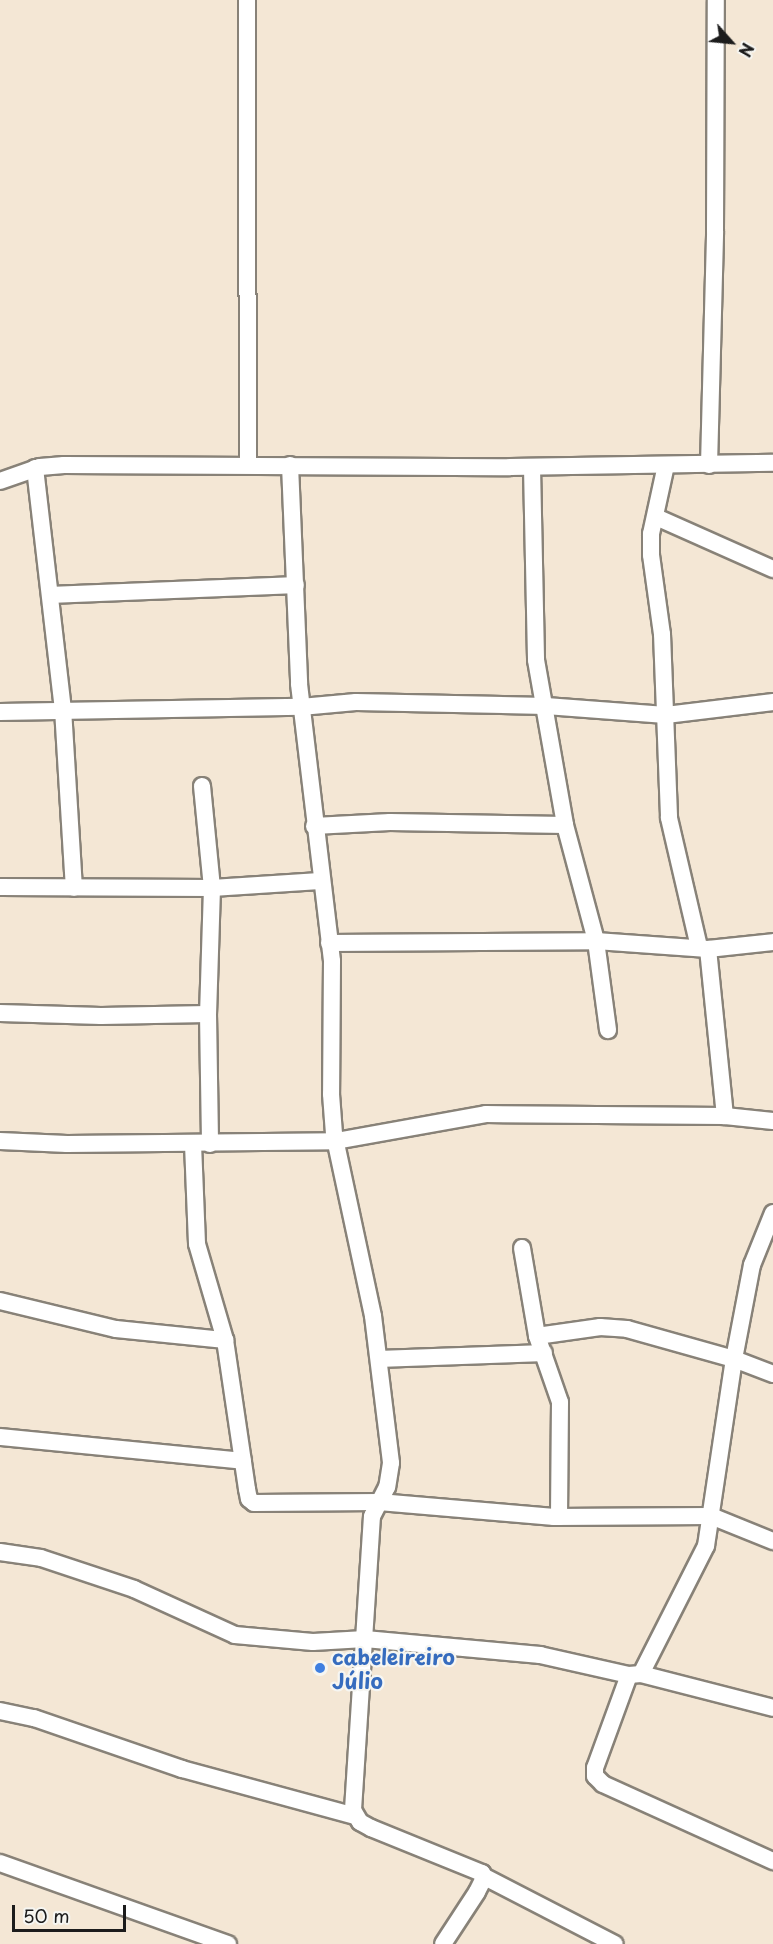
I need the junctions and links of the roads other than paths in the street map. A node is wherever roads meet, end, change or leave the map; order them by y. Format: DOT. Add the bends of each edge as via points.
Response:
graph roads {
  1 [pos="247,0"];
  2 [pos="716,0"];
  3 [pos="248,464"];
  4 [pos="773,464"];
  5 [pos="290,465"];
  6 [pos="666,465"];
  7 [pos="709,465"];
  8 [pos="532,467"];
  9 [pos="35,468"];
  10 [pos="0,481"];
  11 [pos="656,517"];
  12 [pos="773,569"];
  13 [pos="296,585"];
  14 [pos="51,595"];
  15 [pos="773,702"];
  16 [pos="301,706"];
  17 [pos="546,706"];
  18 [pos="63,710"];
  19 [pos="0,712"];
  20 [pos="666,715"];
  21 [pos="202,786"];
  22 [pos="565,825"];
  23 [pos="314,826"];
  24 [pos="320,881"];
  25 [pos="0,887"];
  26 [pos="74,888"];
  27 [pos="213,888"];
  28 [pos="596,941"];
  29 [pos="773,942"];
  30 [pos="329,943"];
  31 [pos="704,948"];
  32 [pos="0,1013"];
  33 [pos="208,1014"];
  34 [pos="608,1030"];
  35 [pos="725,1116"];
  36 [pos="773,1121"];
  37 [pos="0,1141"];
  38 [pos="336,1141"];
  39 [pos="193,1144"];
  40 [pos="210,1144"];
  41 [pos="773,1213"];
  42 [pos="522,1248"];
  43 [pos="0,1301"];
  44 [pos="537,1336"];
  45 [pos="225,1340"];
  46 [pos="544,1353"];
  47 [pos="379,1359"];
  48 [pos="734,1359"];
  49 [pos="773,1374"];
  50 [pos="0,1437"];
  51 [pos="243,1461"];
  52 [pos="379,1502"];
  53 [pos="711,1516"];
  54 [pos="559,1517"];
  55 [pos="773,1541"];
  56 [pos="0,1552"];
  57 [pos="365,1639"];
  58 [pos="635,1675"];
  59 [pos="773,1708"];
  60 [pos="0,1711"];
  61 [pos="355,1816"];
  62 [pos="773,1861"];
  63 [pos="0,1863"];
  64 [pos="483,1876"];
  65 [pos="228,1944"];
  66 [pos="443,1944"];
  67 [pos="615,1944"];
  1 -- 3 [label="street"];
  2 -- 7 [label="street"];
  3 -- 5 [label="street"];
  3 -- 9 [label="street"];
  4 -- 7 [label="street"];
  5 -- 8 [label="street"];
  5 -- 13 [label="street"];
  6 -- 7 [label="street"];
  6 -- 8 [label="street"];
  6 -- 11 [label="street"];
  8 -- 17 [label="street" via="536,660"];
  9 -- 10 [label="street"];
  9 -- 14 [label="street"];
  11 -- 12 [label="street"];
  11 -- 20 [label="street" via="651,555 662,634"];
  13 -- 14 [label="street"];
  13 -- 16 [label="street"];
  14 -- 18 [label="street"];
  15 -- 20 [label="street"];
  16 -- 17 [label="street" via="357,702"];
  16 -- 18 [label="street"];
  16 -- 23 [label="street"];
  17 -- 20 [label="street"];
  17 -- 22 [label="street"];
  18 -- 19 [label="street"];
  18 -- 26 [label="street"];
  20 -- 31 [label="street" via="669,818"];
  21 -- 27 [label="street"];
  22 -- 23 [label="street" via="390,822"];
  22 -- 28 [label="street"];
  23 -- 24 [label="street"];
  24 -- 27 [label="street"];
  24 -- 30 [label="street"];
  25 -- 26 [label="street"];
  26 -- 27 [label="street"];
  27 -- 33 [label="street"];
  28 -- 30 [label="street"];
  28 -- 31 [label="street"];
  28 -- 34 [label="street"];
  29 -- 31 [label="street"];
  30 -- 38 [label="street" via="331,1094"];
  31 -- 35 [label="street"];
  32 -- 33 [label="street"];
  33 -- 40 [label="street"];
  35 -- 36 [label="street"];
  35 -- 38 [label="street" via="486,1114"];
  37 -- 39 [label="street"];
  38 -- 40 [label="street"];
  38 -- 47 [label="street"];
  39 -- 40 [label="street"];
  39 -- 45 [label="street" via="197,1244"];
  41 -- 48 [label="street" via="752,1265"];
  42 -- 44 [label="street"];
  43 -- 45 [label="street" via="116,1329"];
  44 -- 46 [label="street"];
  44 -- 48 [label="street" via="600,1327 627,1329"];
  45 -- 51 [label="street"];
  46 -- 47 [label="street"];
  46 -- 54 [label="street" via="560,1401"];
  47 -- 52 [label="street" via="391,1463 387,1487"];
  48 -- 49 [label="street"];
  48 -- 53 [label="street"];
  50 -- 51 [label="street"];
  51 -- 52 [label="street" via="249,1499 254,1503"];
  52 -- 54 [label="street"];
  52 -- 57 [label="street" via="372,1516"];
  53 -- 54 [label="street"];
  53 -- 55 [label="street"];
  53 -- 58 [label="street" via="706,1546 692,1579"];
  56 -- 57 [label="street" via="41,1558 134,1589 235,1635 313,1642"];
  57 -- 58 [label="street" via="540,1655"];
  57 -- 61 [label="street"];
  58 -- 59 [label="street"];
  58 -- 62 [label="street" via="595,1776 603,1784"];
  60 -- 61 [label="street" via="33,1718 182,1769"];
  61 -- 64 [label="street" via="371,1828 474,1868"];
  63 -- 65 [label="street"];
  64 -- 66 [label="street"];
  64 -- 67 [label="street"];
}
